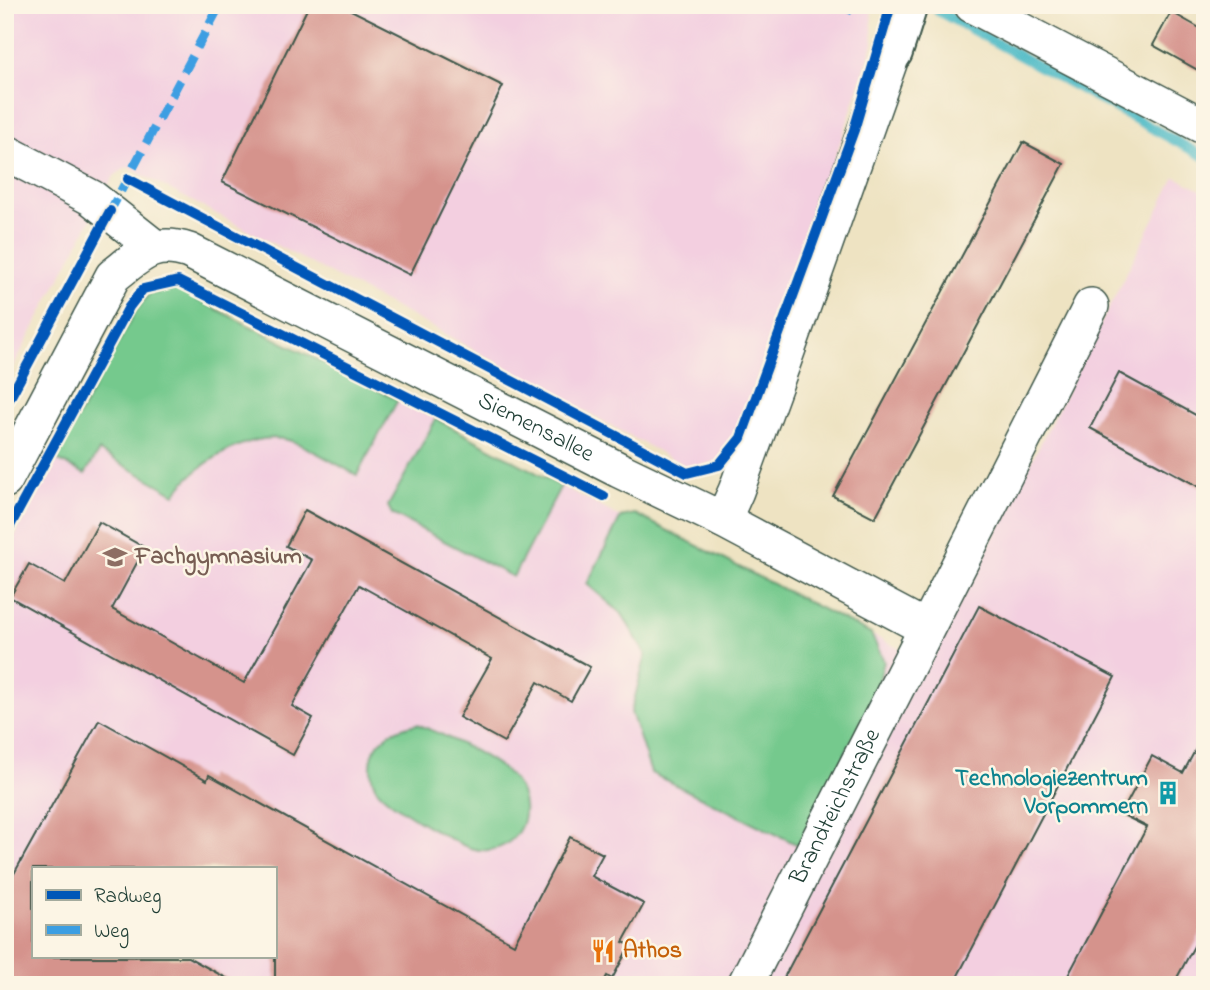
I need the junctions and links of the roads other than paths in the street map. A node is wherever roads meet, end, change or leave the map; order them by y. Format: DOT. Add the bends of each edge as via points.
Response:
graph roads {
  1 [pos="908,5"];
  2 [pos="972,5"];
  3 [pos="893,52"];
  4 [pos="1205,127"];
  5 [pos="5,152"];
  6 [pos="155,247"];
  7 [pos="1091,306"];
  8 [pos="5,480"];
  9 [pos="723,520"];
  10 [pos="926,628"];
  11 [pos="745,985"];
  1 -- 3 [label="street"];
  2 -- 4 [label="street"];
  3 -- 9 [label="street"];
  5 -- 6 [label="street" via="92,198"];
  6 -- 8 [label="street" via="113,276"];
  6 -- 9 [label="street, Siemensallee" via="171,245 189,251"];
  7 -- 10 [label="street, Brandteichstraße"];
  9 -- 10 [label="street"];
  10 -- 11 [label="street, Brandteichstraße"];
}
